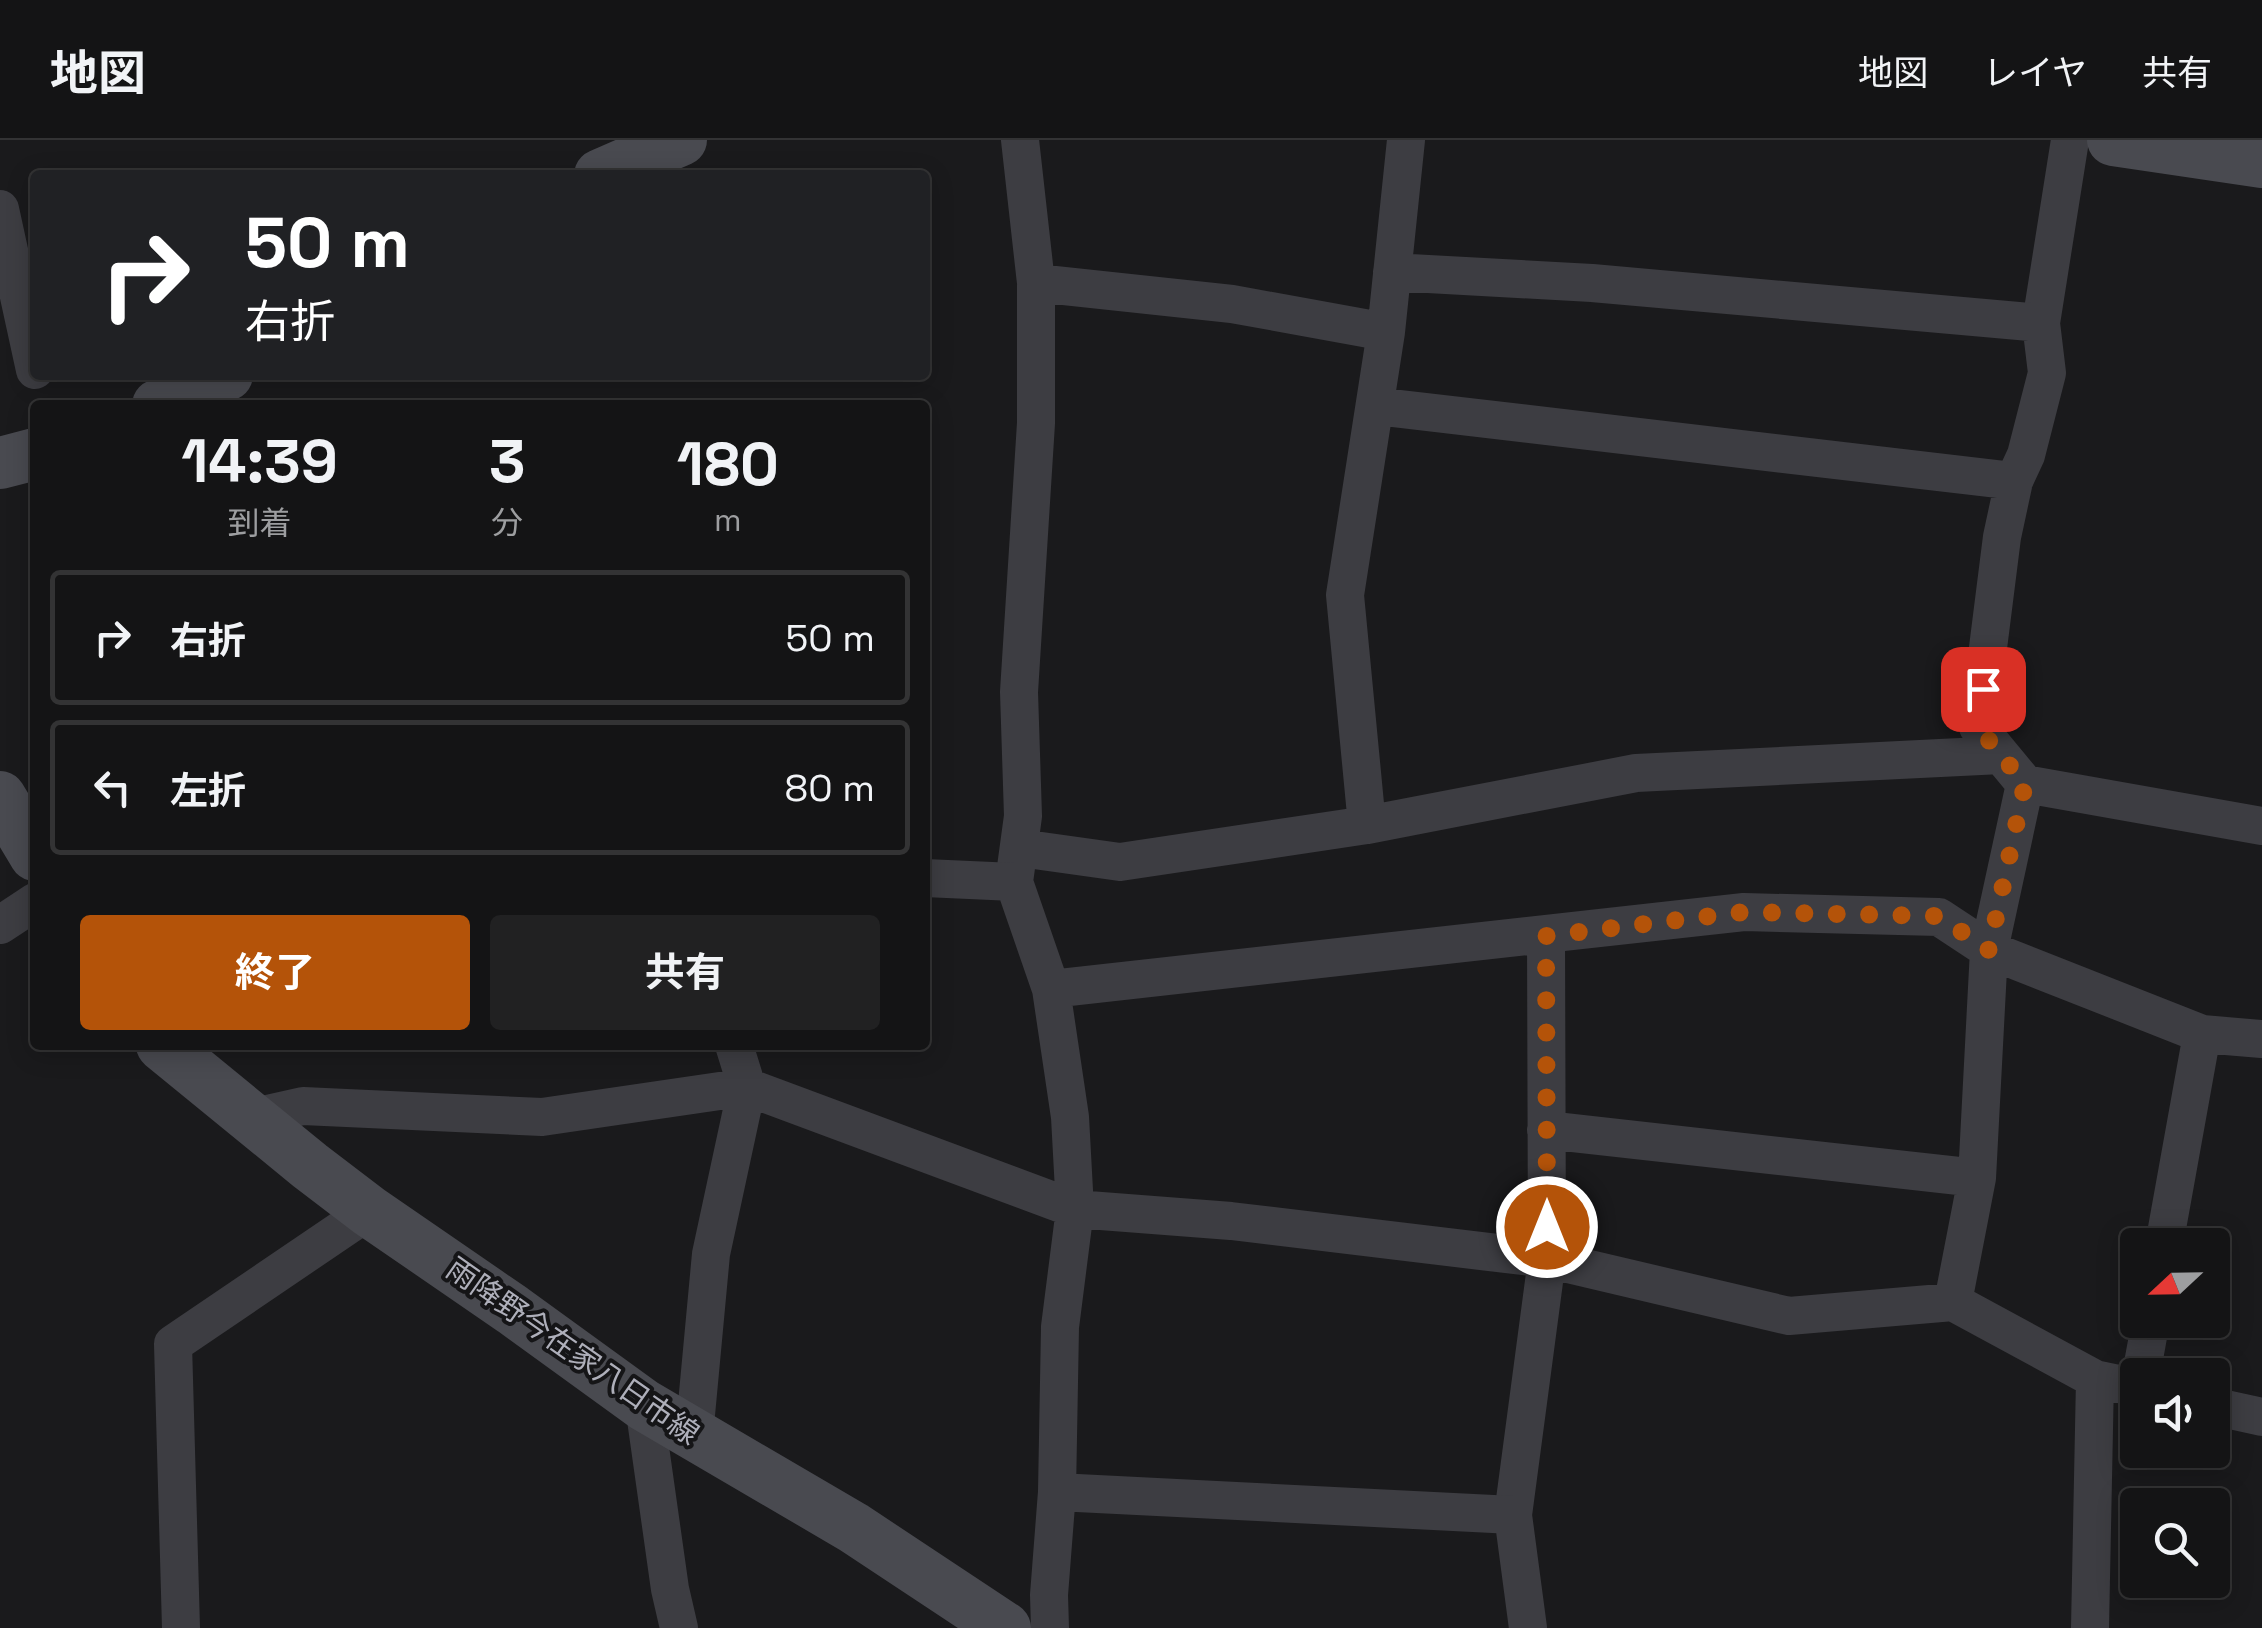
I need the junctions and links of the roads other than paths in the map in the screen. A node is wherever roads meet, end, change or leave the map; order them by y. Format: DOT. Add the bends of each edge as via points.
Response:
graph roads {
  1 [pos="681,140"];
  2 [pos="1020,140"];
  3 [pos="1406,140"];
  4 [pos="2070,140"];
  5 [pos="2113,140"];
  6 [pos="2262,162"];
  7 [pos="612,170"];
  8 [pos="0,209"];
  9 [pos="1392,272"];
  10 [pos="1036,283"];
  11 [pos="2041,323"];
  12 [pos="1386,332"];
  13 [pos="30,346"];
  14 [pos="216,380"];
  15 [pos="170,400"];
  16 [pos="1375,406"];
  17 [pos="30,455"];
  18 [pos="0,463"];
  19 [pos="2014,480"];
  20 [pos="2013,770"];
  21 [pos="0,798"];
  22 [pos="1367,826"];
  23 [pos="2262,826"];
  24 [pos="30,848"];
  25 [pos="1017,865"];
  26 [pos="930,877"];
  27 [pos="30,905"];
  28 [pos="0,925"];
  29 [pos="1546,936"];
  30 [pos="1989,950"];
  31 [pos="1052,989"];
  32 [pos="2202,1034"];
  33 [pos="2262,1039"];
  34 [pos="168,1050"];
  35 [pos="736,1050"];
  36 [pos="747,1087"];
  37 [pos="248,1118"];
  38 [pos="1546,1130"];
  39 [pos="1977,1178"];
  40 [pos="1075,1210"];
  41 [pos="369,1211"];
  42 [pos="2167,1228"];
  43 [pos="1547,1259"];
  44 [pos="1953,1302"];
  45 [pos="2095,1379"];
  46 [pos="2120,1384"];
  47 [pos="644,1406"];
  48 [pos="2230,1410"];
  49 [pos="2262,1417"];
  50 [pos="694,1436"];
  51 [pos="1057,1492"];
  52 [pos="1513,1514"];
  53 [pos="180,1628"];
  54 [pos="679,1628"];
  55 [pos="1006,1628"];
  56 [pos="1050,1628"];
  57 [pos="1528,1628"];
  58 [pos="2090,1628"];
  1 -- 7 [label="main road"];
  2 -- 10 [label="street"];
  3 -- 9 [label="street"];
  4 -- 11 [label="street"];
  5 -- 6 [label="main road"];
  8 -- 13 [label="street"];
  9 -- 11 [label="street"];
  9 -- 12 [label="street"];
  10 -- 12 [label="street" via="1232,304"];
  10 -- 25 [label="street"];
  11 -- 19 [label="street" via="2046,372"];
  12 -- 16 [label="street"];
  14 -- 15 [label="main road"];
  16 -- 19 [label="street"];
  16 -- 22 [label="street" via="1345,595"];
  17 -- 18 [label="main road"];
  19 -- 20 [label="street" via="1978,727"];
  20 -- 22 [label="street" via="1636,772"];
  20 -- 23 [label="street"];
  20 -- 30 [label="street"];
  21 -- 24 [label="main road"];
  22 -- 25 [label="street" via="1120,862"];
  25 -- 26 [label="street"];
  25 -- 31 [label="street"];
  27 -- 28 [label="street"];
  29 -- 30 [label="street" via="1744,912 1938,916"];
  29 -- 31 [label="street"];
  29 -- 38 [label="street"];
  30 -- 32 [label="street"];
  30 -- 39 [label="street"];
  31 -- 40 [label="street"];
  32 -- 33 [label="street"];
  32 -- 42 [label="street"];
  34 -- 37 [label="main road, 雨降野今在家八日市線"];
  35 -- 36 [label="street"];
  36 -- 37 [label="street" via="542,1117 303,1106"];
  36 -- 40 [label="street"];
  36 -- 50 [label="street" via="711,1254"];
  37 -- 41 [label="main road, 雨降野今在家八日市線"];
  38 -- 39 [label="street"];
  38 -- 43 [label="street"];
  39 -- 44 [label="street"];
  40 -- 43 [label="street" via="1231,1221"];
  40 -- 51 [label="street" via="1060,1327"];
  41 -- 47 [label="main road, 雨降野今在家八日市線"];
  41 -- 53 [label="street" via="173,1344"];
  43 -- 44 [label="street" via="1789,1316"];
  43 -- 52 [label="street"];
  44 -- 45 [label="street"];
  45 -- 46 [label="street"];
  45 -- 58 [label="street"];
  47 -- 50 [label="main road, 雨降野今在家八日市線"];
  47 -- 54 [label="street"];
  48 -- 49 [label="street"];
  50 -- 55 [label="main road, 雨降野今在家八日市線" via="854,1528"];
  51 -- 52 [label="street"];
  51 -- 56 [label="street"];
  52 -- 57 [label="street"];
}
